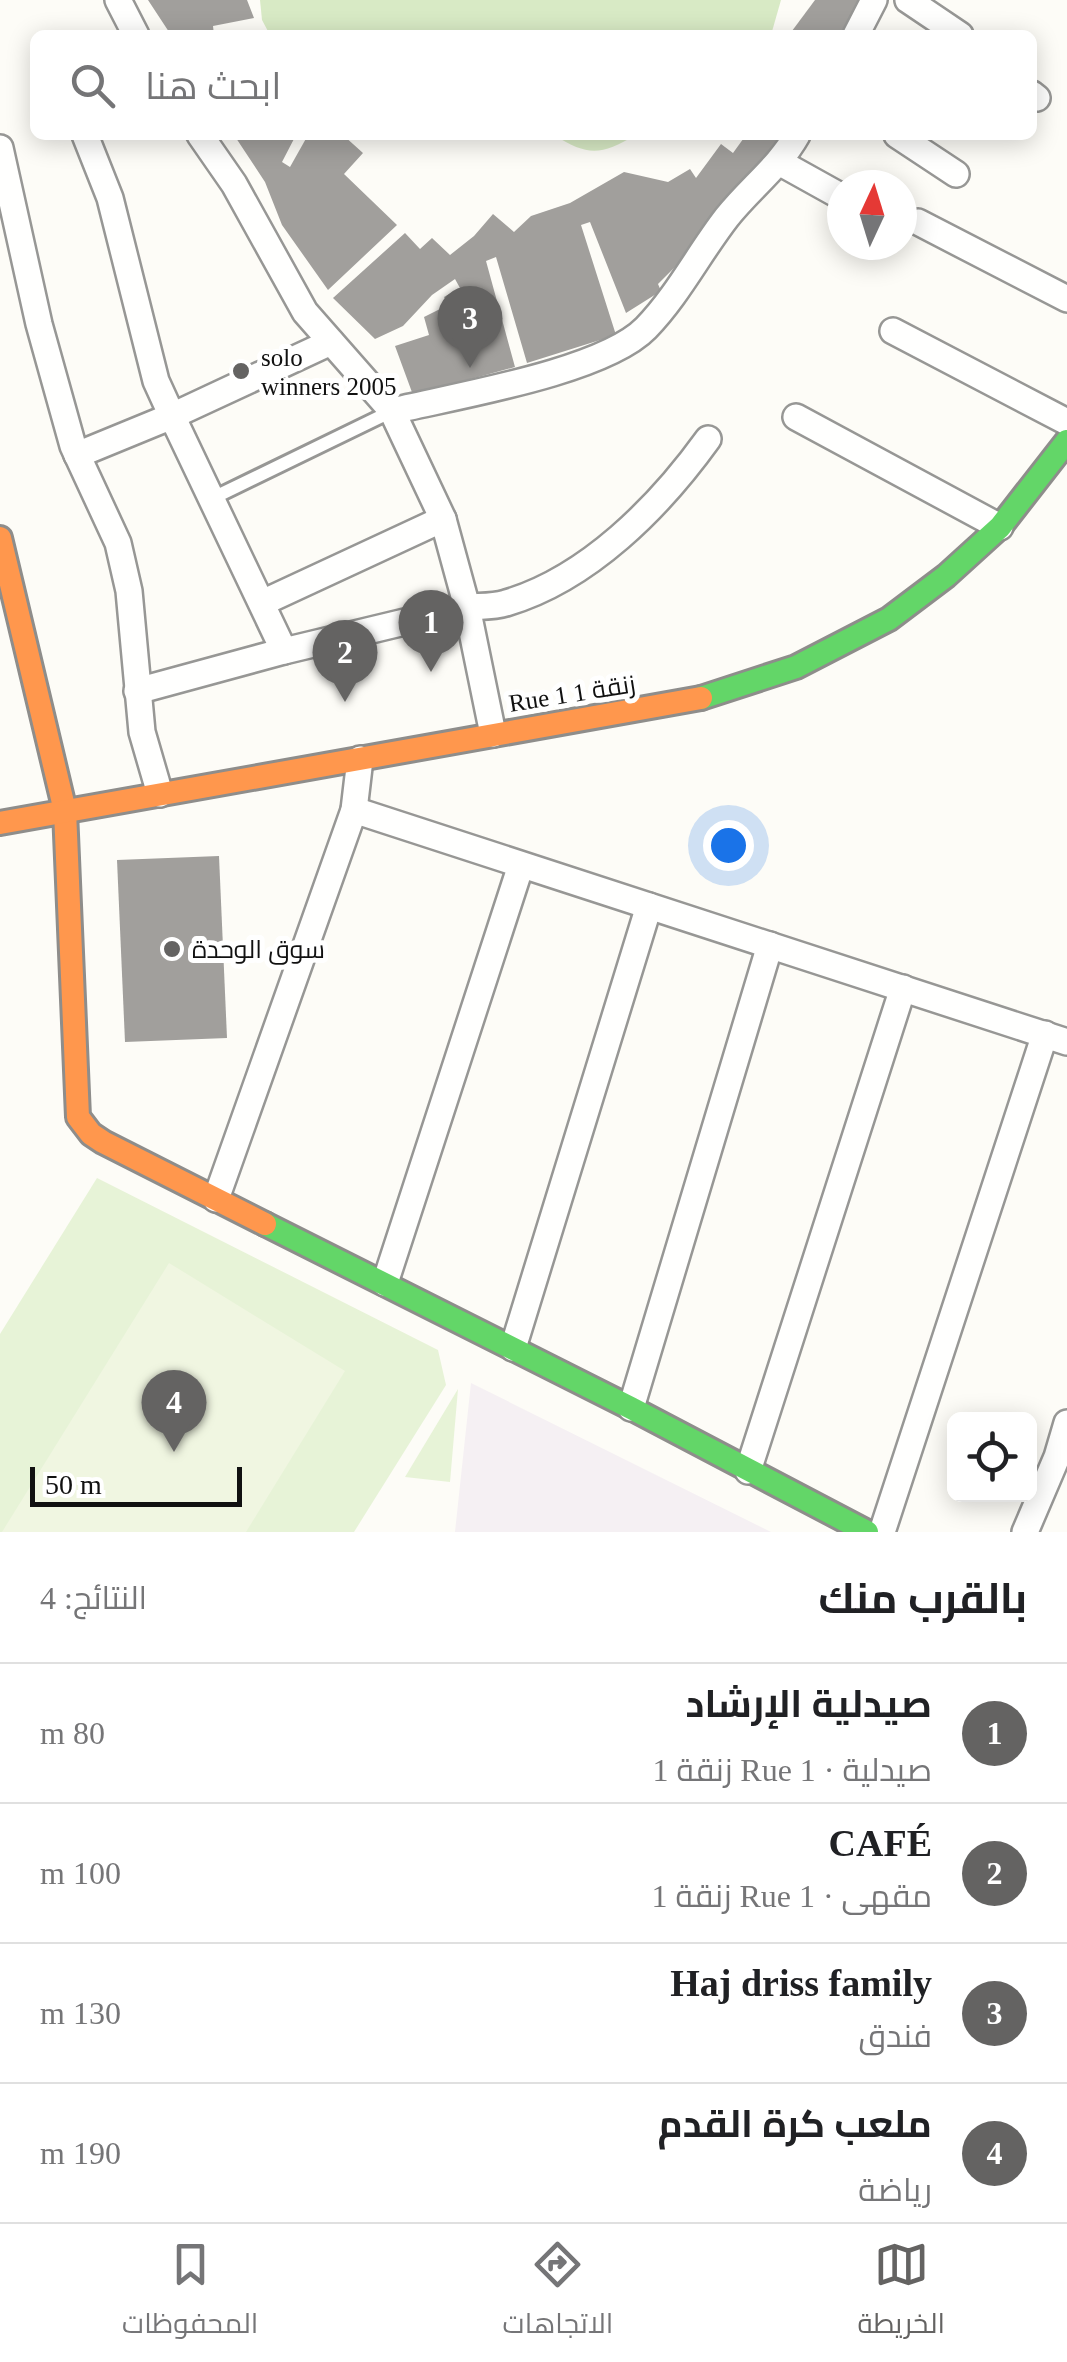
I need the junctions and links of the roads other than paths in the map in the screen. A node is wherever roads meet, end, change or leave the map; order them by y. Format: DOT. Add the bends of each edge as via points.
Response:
graph roads {
  1 [pos="118,0"];
  2 [pos="874,0"];
  3 [pos="908,0"];
  4 [pos="133,30"];
  5 [pos="859,30"];
  6 [pos="953,30"];
  7 [pos="87,140"];
  8 [pos="203,140"];
  9 [pos="793,140"];
  10 [pos="905,140"];
  11 [pos="0,148"];
  12 [pos="778,162"];
  13 [pos="956,174"];
  14 [pos="827,189"];
  15 [pos="918,222"];
  16 [pos="1067,299"];
  17 [pos="893,331"];
  18 [pos="331,342"];
  19 [pos="392,410"];
  20 [pos="172,416"];
  21 [pos="796,418"];
  22 [pos="1067,422"];
  23 [pos="708,439"];
  24 [pos="1067,441"];
  25 [pos="77,455"];
  26 [pos="213,498"];
  27 [pos="444,519"];
  28 [pos="1000,527"];
  29 [pos="0,538"];
  30 [pos="262,603"];
  31 [pos="467,607"];
  32 [pos="284,651"];
  33 [pos="138,690"];
  34 [pos="493,734"];
  35 [pos="360,759"];
  36 [pos="160,794"];
  37 [pos="354,810"];
  38 [pos="64,811"];
  39 [pos="0,823"];
  40 [pos="521,865"];
  41 [pos="649,906"];
  42 [pos="770,945"];
  43 [pos="903,988"];
  44 [pos="1056,1038"];
  45 [pos="216,1199"];
  46 [pos="385,1283"];
  47 [pos="512,1348"];
  48 [pos="632,1408"];
  49 [pos="1067,1423"];
  50 [pos="1062,1459"];
  51 [pos="748,1471"];
  52 [pos="867,1532"];
  53 [pos="882,1532"];
  54 [pos="1025,1532"];
  1 -- 4 [label="street"];
  2 -- 5 [label="street"];
  3 -- 6 [label="street"];
  7 -- 20 [label="street"];
  8 -- 18 [label="street" via="305,312"];
  9 -- 12 [label="street"];
  10 -- 13 [label="street"];
  11 -- 25 [label="street"];
  12 -- 14 [label="street"];
  12 -- 19 [label="street" via="628,344 526,380"];
  15 -- 16 [label="street"];
  17 -- 22 [label="street"];
  18 -- 19 [label="street"];
  18 -- 20 [label="street"];
  19 -- 26 [label="lane"];
  19 -- 27 [label="street"];
  20 -- 25 [label="street"];
  20 -- 26 [label="street"];
  21 -- 28 [label="street"];
  23 -- 31 [label="street" via="682,476 596,556 503,604"];
  24 -- 28 [label="street, Rue 1 زنقة 1"];
  25 -- 33 [label="street" via="118,543"];
  26 -- 30 [label="street"];
  27 -- 30 [label="street"];
  27 -- 31 [label="street"];
  28 -- 34 [label="street, Rue 1 زنقة 1" via="889,619 796,667 690,702"];
  29 -- 38 [label="street"];
  30 -- 32 [label="street"];
  31 -- 32 [label="street"];
  31 -- 34 [label="street"];
  32 -- 33 [label="street"];
  33 -- 36 [label="street"];
  34 -- 35 [label="street, Rue 1 زنقة 1"];
  35 -- 36 [label="street, Rue 1 زنقة 1"];
  35 -- 37 [label="street"];
  36 -- 38 [label="street, Rue 1 زنقة 1"];
  37 -- 40 [label="street"];
  37 -- 45 [label="street"];
  38 -- 39 [label="street, Rue 1 زنقة 1"];
  38 -- 45 [label="street" via="78,1116 103,1142"];
  40 -- 41 [label="street"];
  40 -- 46 [label="street"];
  41 -- 42 [label="street"];
  41 -- 47 [label="street"];
  42 -- 43 [label="street"];
  42 -- 48 [label="street"];
  43 -- 44 [label="street"];
  43 -- 51 [label="street"];
  44 -- 53 [label="street"];
  45 -- 46 [label="street"];
  46 -- 47 [label="street"];
  47 -- 48 [label="street"];
  48 -- 51 [label="street"];
  49 -- 50 [label="street"];
  50 -- 54 [label="street"];
  51 -- 52 [label="street"];
}
